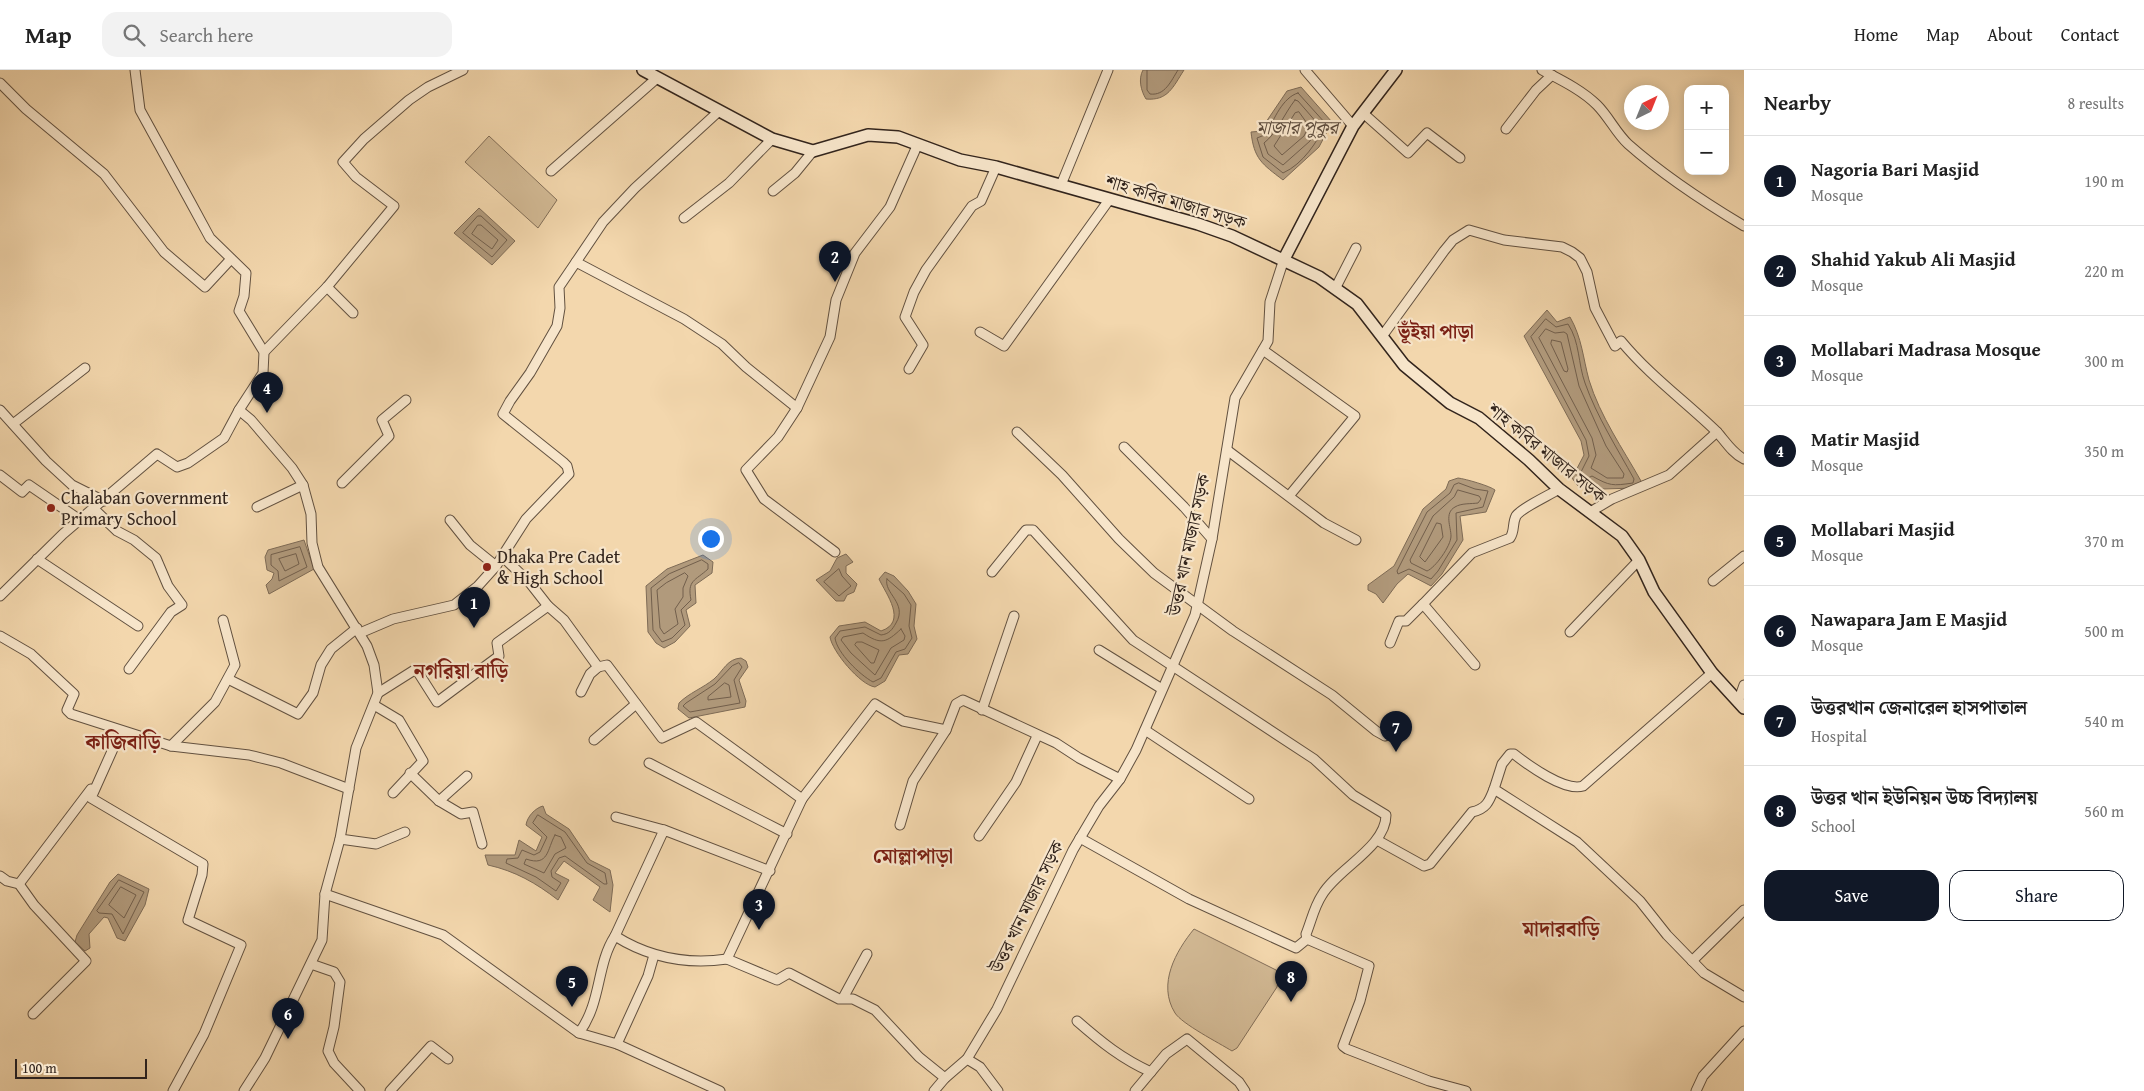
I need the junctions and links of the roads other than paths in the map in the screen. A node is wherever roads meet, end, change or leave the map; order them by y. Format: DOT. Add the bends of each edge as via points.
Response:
graph roads {
  1 [pos="135,70"];
  2 [pos="463,70"];
  3 [pos="643,70"];
  4 [pos="1108,70"];
  5 [pos="1304,70"];
  6 [pos="1396,70"];
  7 [pos="1542,70"];
  8 [pos="1552,75"];
  9 [pos="656,78"];
  10 [pos="0,83"];
  11 [pos="718,112"];
  12 [pos="1363,113"];
  13 [pos="1353,126"];
  14 [pos="1506,129"];
  15 [pos="772,140"];
  16 [pos="917,146"];
  17 [pos="813,151"];
  18 [pos="1460,158"];
  19 [pos="996,167"];
  20 [pos="550,171"];
  21 [pos="1061,185"];
  22 [pos="773,191"];
  23 [pos="1109,200"];
  24 [pos="684,218"];
  25 [pos="1744,226"];
  26 [pos="1356,248"];
  27 [pos="231,258"];
  28 [pos="1284,259"];
  29 [pos="576,262"];
  30 [pos="327,287"];
  31 [pos="1336,287"];
  32 [pos="353,313"];
  33 [pos="980,332"];
  34 [pos="1383,335"];
  35 [pos="1263,350"];
  36 [pos="264,352"];
  37 [pos="85,368"];
  38 [pos="909,369"];
  39 [pos="406,400"];
  40 [pos="797,408"];
  41 [pos="0,410"];
  42 [pos="239,410"];
  43 [pos="13,424"];
  44 [pos="1017,432"];
  45 [pos="1717,432"];
  46 [pos="1124,447"];
  47 [pos="1227,450"];
  48 [pos="1744,459"];
  49 [pos="0,475"];
  50 [pos="342,483"];
  51 [pos="303,485"];
  52 [pos="1559,489"];
  53 [pos="1289,496"];
  54 [pos="104,501"];
  55 [pos="93,508"];
  56 [pos="257,508"];
  57 [pos="1590,512"];
  58 [pos="80,520"];
  59 [pos="450,520"];
  60 [pos="1212,539"];
  61 [pos="1356,540"];
  62 [pos="835,552"];
  63 [pos="1744,556"];
  64 [pos="503,557"];
  65 [pos="38,559"];
  66 [pos="1639,560"];
  67 [pos="496,566"];
  68 [pos="992,572"];
  69 [pos="1713,581"];
  70 [pos="0,596"];
  71 [pos="1423,604"];
  72 [pos="548,606"];
  73 [pos="1197,606"];
  74 [pos="1014,616"];
  75 [pos="223,620"];
  76 [pos="138,626"];
  77 [pos="358,631"];
  78 [pos="1570,632"];
  79 [pos="0,636"];
  80 [pos="1390,643"];
  81 [pos="1099,650"];
  82 [pos="1475,665"];
  83 [pos="1173,666"];
  84 [pos="598,667"];
  85 [pos="129,669"];
  86 [pos="1712,673"];
  87 [pos="228,679"];
  88 [pos="1744,684"];
  89 [pos="1162,689"];
  90 [pos="582,692"];
  91 [pos="378,693"];
  92 [pos="636,704"];
  93 [pos="374,705"];
  94 [pos="1741,705"];
  95 [pos="982,710"];
  96 [pos="946,730"];
  97 [pos="1145,730"];
  98 [pos="121,731"];
  99 [pos="1036,736"];
  100 [pos="1385,736"];
  101 [pos="594,740"];
  102 [pos="171,746"];
  103 [pos="649,763"];
  104 [pos="410,773"];
  105 [pos="467,776"];
  106 [pos="1120,778"];
  107 [pos="97,782"];
  108 [pos="348,789"];
  109 [pos="1494,789"];
  110 [pos="393,793"];
  111 [pos="1249,799"];
  112 [pos="802,800"];
  113 [pos="439,801"];
  114 [pos="616,817"];
  115 [pos="900,825"];
  116 [pos="664,830"];
  117 [pos="405,832"];
  118 [pos="786,834"];
  119 [pos="979,836"];
  120 [pos="1080,838"];
  121 [pos="340,839"];
  122 [pos="1377,840"];
  123 [pos="482,844"];
  124 [pos="770,871"];
  125 [pos="0,876"];
  126 [pos="19,884"];
  127 [pos="325,894"];
  128 [pos="1744,910"];
  129 [pos="615,936"];
  130 [pos="1307,939"];
  131 [pos="867,954"];
  132 [pos="654,955"];
  133 [pos="727,959"];
  134 [pos="1692,961"];
  135 [pos="312,964"];
  136 [pos="1744,997"];
  137 [pos="843,998"];
  138 [pos="32,1014"];
  139 [pos="1078,1021"];
  140 [pos="1744,1031"];
  141 [pos="578,1033"];
  142 [pos="617,1044"];
  143 [pos="448,1059"];
  144 [pos="967,1059"];
  145 [pos="1151,1072"];
  146 [pos="945,1078"];
  147 [pos="173,1091"];
  148 [pos="244,1091"];
  149 [pos="360,1091"];
  150 [pos="390,1091"];
  151 [pos="720,1091"];
  152 [pos="934,1091"];
  153 [pos="998,1091"];
  154 [pos="1136,1091"];
  155 [pos="1244,1091"];
  156 [pos="1466,1091"];
  157 [pos="1696,1091"];
  1 -- 27 [label="street" via="140,110 210,238"];
  2 -- 30 [label="street" via="409,100 343,162 356,177 394,206"];
  3 -- 9 [label="main road"];
  4 -- 21 [label="street"];
  5 -- 13 [label="street"];
  6 -- 12 [label="main road, উত্তর খান মাজার সড়ক"];
  7 -- 8 [label="street"];
  8 -- 14 [label="street"];
  8 -- 25 [label="street" via="1598,105 1626,142 1653,166"];
  9 -- 11 [label="main road"];
  9 -- 20 [label="street"];
  10 -- 27 [label="street" via="104,174 164,252 206,287"];
  11 -- 15 [label="main road"];
  11 -- 29 [label="street" via="635,188 603,222"];
  12 -- 13 [label="main road, উত্তর খান মাজার সড়ক"];
  12 -- 18 [label="street" via="1408,153 1427,133"];
  13 -- 28 [label="main road, উত্তর খান মাজার সড়ক"];
  15 -- 17 [label="main road"];
  15 -- 24 [label="street" via="729,183"];
  16 -- 17 [label="main road, শাহ কবির মাজার সড়ক" via="898,137 868,135"];
  16 -- 19 [label="main road, শাহ কবির মাজার সড়ক"];
  16 -- 40 [label="street" via="890,207 854,253 836,300 830,337"];
  17 -- 22 [label="street" via="795,173"];
  19 -- 21 [label="main road, শাহ কবির মাজার সড়ক"];
  19 -- 38 [label="street" via="981,201 972,206 914,292 904,317 923,345"];
  21 -- 23 [label="main road, শাহ কবির মাজার সড়ক"];
  23 -- 28 [label="main road, শাহ কবির মাজার সড়ক" via="1198,224"];
  23 -- 33 [label="street" via="1004,346"];
  26 -- 31 [label="street"];
  27 -- 36 [label="street" via="246,273 239,311"];
  28 -- 31 [label="main road, শাহ কবির মাজার সড়ক"];
  28 -- 35 [label="street, উত্তর খান মাজার সড়ক" via="1270,302 1268,341"];
  29 -- 40 [label="street" via="684,319 722,344"];
  29 -- 64 [label="street" via="559,287 557,326 503,414 568,466 569,474 522,524"];
  30 -- 32 [label="street"];
  30 -- 36 [label="street"];
  31 -- 34 [label="main road, শাহ কবির মাজার সড়ক" via="1357,304"];
  34 -- 45 [label="street" via="1444,251 1469,230 1504,240 1562,247 1580,258 1587,272 1595,308 1615,346 1621,341 1645,369"];
  34 -- 52 [label="main road, শাহ কবির মাজার সড়ক" via="1404,365 1450,403 1479,418"];
  35 -- 47 [label="street, উত্তর খান মাজার সড়ক" via="1236,398"];
  35 -- 53 [label="street" via="1355,416"];
  36 -- 42 [label="street" via="263,373"];
  37 -- 43 [label="street"];
  39 -- 50 [label="street" via="382,420 389,436"];
  40 -- 62 [label="street" via="778,437 746,470 764,499"];
  41 -- 43 [label="street"];
  42 -- 51 [label="street" via="292,468"];
  42 -- 54 [label="street" via="224,438 188,463 177,467 157,454"];
  43 -- 54 [label="street" via="72,484"];
  44 -- 73 [label="street" via="1154,573"];
  45 -- 48 [label="street"];
  45 -- 57 [label="street" via="1669,475"];
  46 -- 60 [label="street"];
  47 -- 53 [label="street"];
  47 -- 60 [label="street, উত্তর খান মাজার সড়ক"];
  49 -- 58 [label="street" via="22,492 29,485"];
  51 -- 56 [label="street"];
  51 -- 77 [label="street" via="311,514 312,543 318,567"];
  52 -- 57 [label="main road, শাহ কবির মাজার সড়ক"];
  52 -- 71 [label="street" via="1517,514 1510,538 1472,553"];
  53 -- 61 [label="street" via="1324,523"];
  54 -- 55 [label="street"];
  55 -- 58 [label="street"];
  55 -- 85 [label="street" via="117,531 156,558 168,586 182,605 171,612"];
  57 -- 66 [label="main road, শাহ কবির মাজার সড়ক" via="1622,536"];
  58 -- 65 [label="street"];
  59 -- 67 [label="street" via="470,545"];
  60 -- 73 [label="street, উত্তর খান মাজার সড়ক"];
  63 -- 69 [label="street"];
  64 -- 67 [label="street"];
  64 -- 72 [label="street"];
  65 -- 70 [label="street"];
  65 -- 76 [label="street"];
  66 -- 78 [label="street"];
  66 -- 86 [label="main road, শাহ কবির মাজার সড়ক" via="1654,592"];
  67 -- 77 [label="street" via="454,605 400,617"];
  68 -- 83 [label="street" via="1026,530 1033,530 1133,640"];
  71 -- 80 [label="street" via="1406,621 1399,621"];
  71 -- 82 [label="street"];
  72 -- 84 [label="street" via="564,620"];
  72 -- 91 [label="street" via="497,643 500,656 436,702 416,669"];
  73 -- 83 [label="street, উত্তর খান মাজার সড়ক"];
  73 -- 100 [label="street" via="1332,695"];
  74 -- 95 [label="street"];
  75 -- 87 [label="street" via="235,665"];
  77 -- 87 [label="street" via="331,649 321,665 313,693 298,714"];
  77 -- 91 [label="street" via="374,665"];
  79 -- 98 [label="street" via="31,654 74,694 67,710 71,714"];
  81 -- 89 [label="street"];
  83 -- 89 [label="street, উত্তর খান মাজার সড়ক"];
  83 -- 122 [label="street" via="1314,759 1353,795 1381,810 1386,821"];
  84 -- 90 [label="street" via="590,674"];
  84 -- 92 [label="street" via="607,664"];
  86 -- 94 [label="main road, শাহ কবির মাজার সড়ক"];
  86 -- 109 [label="street" via="1583,786 1578,788 1546,776 1510,754 1502,764"];
  87 -- 102 [label="street" via="215,702"];
  88 -- 94 [label="street"];
  89 -- 97 [label="street, উত্তর খান মাজার সড়ক"];
  91 -- 93 [label="street"];
  92 -- 101 [label="street"];
  92 -- 112 [label="street" via="662,738 696,722"];
  93 -- 104 [label="street" via="400,720 423,761"];
  93 -- 108 [label="street" via="356,748"];
  95 -- 96 [label="street" via="964,700 958,701"];
  95 -- 99 [label="street"];
  96 -- 112 [label="street" via="903,721 874,704"];
  96 -- 115 [label="street" via="913,781"];
  97 -- 106 [label="street, উত্তর খান মাজার সড়ক"];
  97 -- 111 [label="street"];
  98 -- 102 [label="street"];
  98 -- 107 [label="street"];
  99 -- 106 [label="street" via="1056,743"];
  99 -- 119 [label="street" via="1016,782"];
  102 -- 108 [label="street" via="249,755 282,763"];
  103 -- 118 [label="street"];
  104 -- 110 [label="street"];
  104 -- 113 [label="street"];
  105 -- 113 [label="street"];
  106 -- 120 [label="street, উত্তর খান মাজার সড়ক"];
  107 -- 126 [label="street"];
  107 -- 147 [label="street" via="91,794 92,801 203,864 188,920 241,945 204,1034"];
  108 -- 121 [label="street"];
  109 -- 122 [label="street" via="1487,805 1472,812 1430,864 1424,866"];
  109 -- 134 [label="street" via="1577,842 1640,901 1667,936"];
  112 -- 118 [label="street"];
  113 -- 123 [label="street" via="460,814 473,812"];
  114 -- 116 [label="street"];
  116 -- 124 [label="street"];
  116 -- 129 [label="street"];
  117 -- 121 [label="street" via="376,844"];
  118 -- 124 [label="street"];
  120 -- 130 [label="street" via="1189,899 1296,948"];
  120 -- 144 [label="street, উত্তর খান মাজার সড়ক" via="997,1009"];
  121 -- 127 [label="street"];
  122 -- 130 [label="street" via="1322,895 1306,934"];
  124 -- 133 [label="street"];
  125 -- 126 [label="street" via="7,882"];
  126 -- 138 [label="street" via="86,962"];
  127 -- 135 [label="street" via="322,940"];
  127 -- 141 [label="street" via="443,935"];
  128 -- 134 [label="street"];
  129 -- 132 [label="street"];
  129 -- 141 [label="street" via="596,1000"];
  130 -- 156 [label="street" via="1369,966 1360,1002 1343,1046 1346,1049"];
  131 -- 137 [label="street"];
  132 -- 133 [label="street" via="678,961"];
  132 -- 142 [label="street" via="648,976"];
  133 -- 137 [label="street" via="777,980 789,973 839,1000"];
  134 -- 136 [label="street" via="1704,973"];
  135 -- 148 [label="street" via="265,1058"];
  135 -- 149 [label="street" via="334,972 340,982 328,1051 334,1063"];
  137 -- 146 [label="street" via="875,1010 919,1057"];
  139 -- 145 [label="street" via="1110,1050"];
  140 -- 157 [label="street" via="1703,1076"];
  141 -- 142 [label="street"];
  142 -- 151 [label="street"];
  143 -- 150 [label="street" via="431,1046"];
  144 -- 146 [label="street, উত্তর খান মাজার সড়ক"];
  144 -- 153 [label="street" via="980,1068"];
  145 -- 154 [label="street"];
  145 -- 155 [label="street" via="1166,1054 1187,1039 1239,1082"];
  146 -- 152 [label="street, উত্তর খান মাজার সড়ক"];
}
